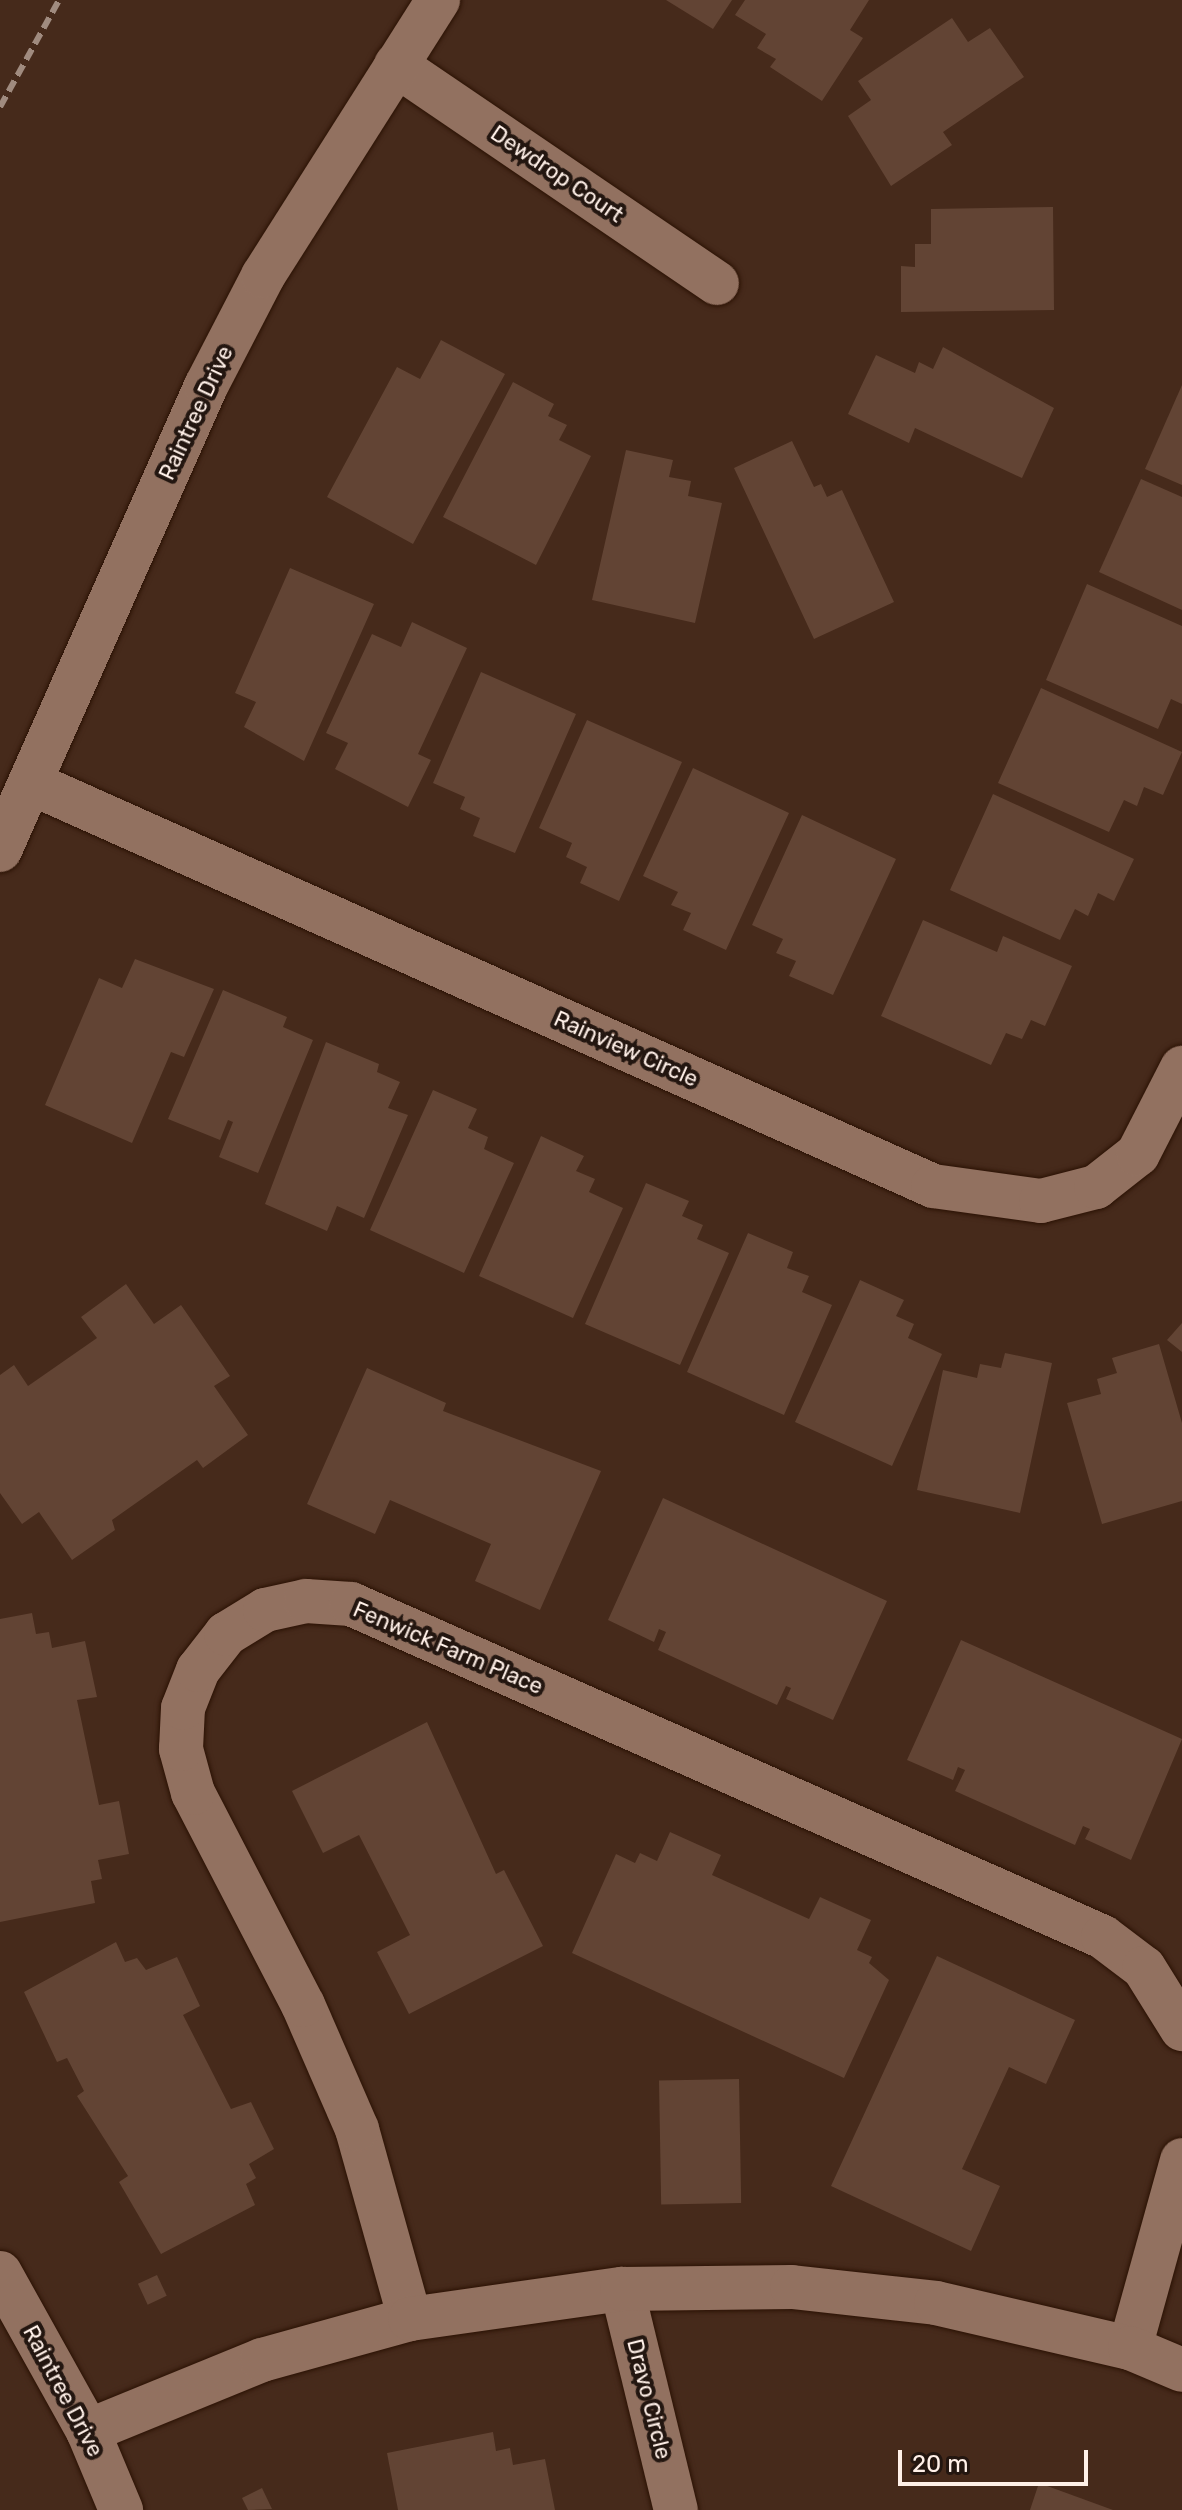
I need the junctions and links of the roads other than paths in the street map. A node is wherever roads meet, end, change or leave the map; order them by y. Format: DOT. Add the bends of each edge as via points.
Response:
graph roads {
  1 [pos="438,0"];
  2 [pos="396,65"];
  3 [pos="717,283"];
  4 [pos="31,783"];
  5 [pos="0,850"];
  6 [pos="1182,1068"];
  7 [pos="1182,2029"];
  8 [pos="1182,2160"];
  9 [pos="0,2273"];
  10 [pos="622,2289"];
  11 [pos="410,2319"];
  12 [pos="1130,2348"];
  13 [pos="1182,2370"];
  14 [pos="88,2431"];
  15 [pos="121,2510"];
  16 [pos="676,2510"];
  1 -- 2 [label="street, Raintree Drive"];
  2 -- 3 [label="street, Dewdrop Court"];
  2 -- 4 [label="street, Raintree Drive" via="263,276 206,386"];
  4 -- 5 [label="street, Raintree Drive"];
  4 -- 6 [label="street, Rainview Circle" via="933,1186 1041,1201 1096,1187 1138,1154"];
  7 -- 11 [label="street, Fenwick Farm Place" via="1144,1968 1103,1937 351,1604 306,1601 265,1610 226,1634 198,1670 183,1708 181,1749 193,1793 303,2005 357,2129"];
  8 -- 12 [label="street"];
  9 -- 14 [label="street, Raintree Drive"];
  10 -- 11 [label="street"];
  10 -- 12 [label="street" via="792,2287 936,2303"];
  10 -- 16 [label="street, Dravo Circle"];
  11 -- 14 [label="street" via="262,2360"];
  12 -- 13 [label="street"];
  14 -- 15 [label="street, Raintree Drive"];
}
